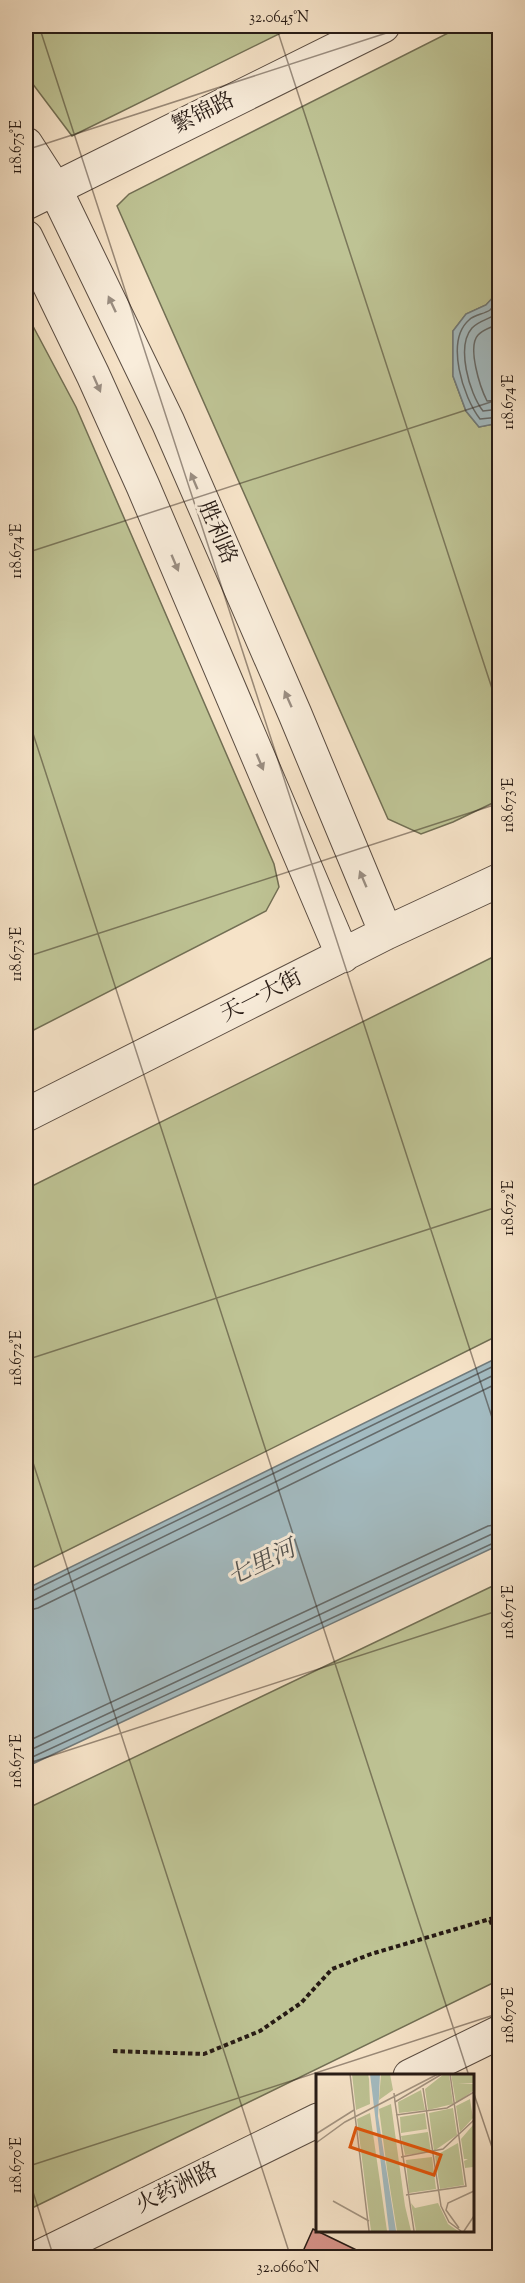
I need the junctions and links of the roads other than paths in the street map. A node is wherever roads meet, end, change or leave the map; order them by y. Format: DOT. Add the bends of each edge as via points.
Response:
graph roads {
  1 [pos="383,26"];
  2 [pos="26,144"];
  3 [pos="55,189"];
  4 [pos="26,203"];
  5 [pos="26,237"];
  6 [pos="500,880"];
  7 [pos="386,933"];
  8 [pos="344,956"];
  9 [pos="26,1115"];
  10 [pos="500,2032"];
  11 [pos="414,2074"];
  12 [pos="316,2121"];
  13 [pos="37,2258"];
  1 -- 3 [label="street, 繁锦路"];
  2 -- 3 [label="street, 胜利路"];
  3 -- 4 [label="street, 繁锦路"];
  7 -- 3 [label="street, 胜利路, one-way" via="168,422"];
  5 -- 8 [label="street, one-way" via="143,486"];
  6 -- 7 [label="street, 天一大街"];
  7 -- 8 [label="street, 天一大街"];
  8 -- 9 [label="street, 天一大街"];
  10 -- 11 [label="street"];
  12 -- 13 [label="street, 火药洲路"];
}
